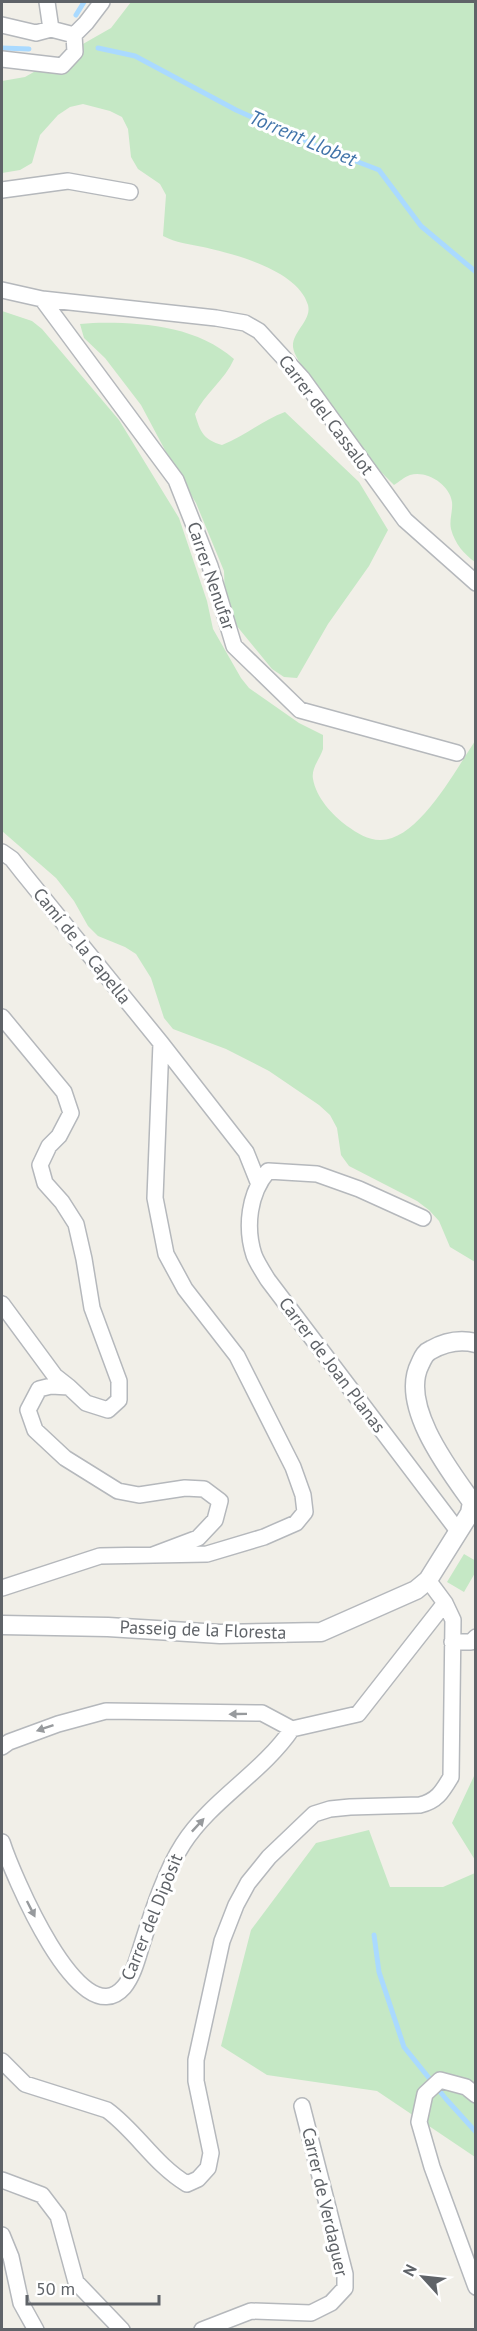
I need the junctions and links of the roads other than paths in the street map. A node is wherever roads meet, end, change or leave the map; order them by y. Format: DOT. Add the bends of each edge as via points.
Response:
graph roads {
  1 [pos="47,2"];
  2 [pos="102,2"];
  3 [pos="2,25"];
  4 [pos="51,29"];
  5 [pos="74,35"];
  6 [pos="2,59"];
  7 [pos="2,190"];
  8 [pos="130,192"];
  9 [pos="2,290"];
  10 [pos="42,299"];
  11 [pos="476,583"];
  12 [pos="457,753"];
  13 [pos="2,852"];
  14 [pos="2,1017"];
  15 [pos="161,1043"];
  16 [pos="258,1182"];
  17 [pos="423,1218"];
  18 [pos="2,1304"];
  19 [pos="476,1343"];
  20 [pos="69,1387"];
  21 [pos="473,1514"];
  22 [pos="458,1532"];
  23 [pos="153,1555"];
  24 [pos="428,1580"];
  25 [pos="2,1588"];
  26 [pos="445,1603"];
  27 [pos="2,1625"];
  28 [pos="476,1637"];
  29 [pos="452,1642"];
  30 [pos="292,1729"];
  31 [pos="2,1747"];
  32 [pos="3,1849"];
  33 [pos="2,2061"];
  34 [pos="476,2095"];
  35 [pos="302,2106"];
  36 [pos="2,2181"];
  37 [pos="2,2235"];
  38 [pos="476,2287"];
  39 [pos="36,2330"];
  40 [pos="122,2330"];
  41 [pos="202,2330"];
  1 -- 4 [label="street"];
  2 -- 5 [label="street"];
  3 -- 4 [label="street" via="36,33"];
  4 -- 5 [label="street"];
  5 -- 6 [label="street" via="75,52 62,66"];
  7 -- 8 [label="street" via="68,181"];
  9 -- 10 [label="street, Carrer del Cassalot"];
  10 -- 11 [label="street, Carrer del Cassalot" via="216,318 245,323 259,331 302,378 405,520"];
  10 -- 12 [label="street, Carrer Nenufar" via="176,480 210,566 234,646 300,710"];
  13 -- 15 [label="street, Camí de la Capella" via="12,859"];
  14 -- 20 [label="street" via="64,1092 71,1113 40,1164 45,1183 76,1224 92,1308 119,1382 119,1400 108,1410 86,1403"];
  15 -- 16 [label="street, Camí de la Capella" via="246,1152"];
  15 -- 23 [label="street" via="155,1198 166,1254 185,1289 237,1356 292,1467 305,1512 296,1523 264,1538 207,1554"];
  16 -- 17 [label="street" via="268,1171 317,1174"];
  16 -- 22 [label="street, Carrer de Joan Planas" via="250,1216 254,1257"];
  18 -- 20 [label="street" via="55,1376"];
  19 -- 21 [label="street" via="442,1343 426,1352 416,1371 414,1386 418,1407 442,1461 472,1502"];
  20 -- 23 [label="street" via="39,1389 28,1410 35,1430 65,1458 118,1491 139,1495 204,1489 220,1501 215,1520 198,1538"];
  21 -- 22 [label="street"];
  22 -- 24 [label="street"];
  23 -- 25 [label="street" via="100,1556"];
  24 -- 26 [label="street"];
  24 -- 27 [label="street, Passeig de la Floresta" via="416,1590 321,1632 220,1634"];
  26 -- 29 [label="street" via="453,1620"];
  26 -- 30 [label="street" via="358,1714"];
  28 -- 29 [label="street" via="471,1642"];
  29 -- 33 [label="street" via="451,1777 441,1793 433,1802 420,1805 350,1807 314,1814 269,1857 236,1905 222,1941 196,2060 196,2081 211,2153 208,2168 198,2179 187,2184 177,2178 107,2110 25,2084"];
  30 -- 31 [label="street, one-way" via="262,1713 106,1711 39,1731"];
  32 -- 30 [label="street, Carrer del Dipòsit, one-way" via="61,1964 90,1992 107,1997 116,1994 130,1978 181,1846"];
  34 -- 38 [label="street" via="466,2087 440,2080 425,2094 419,2122"];
  35 -- 41 [label="street, Carrer de Verdaguer" via="345,2274 345,2288 331,2303 311,2313 251,2311"];
  36 -- 40 [label="street" via="42,2195 58,2216 76,2282"];
  37 -- 39 [label="street" via="21,2302"];
}
